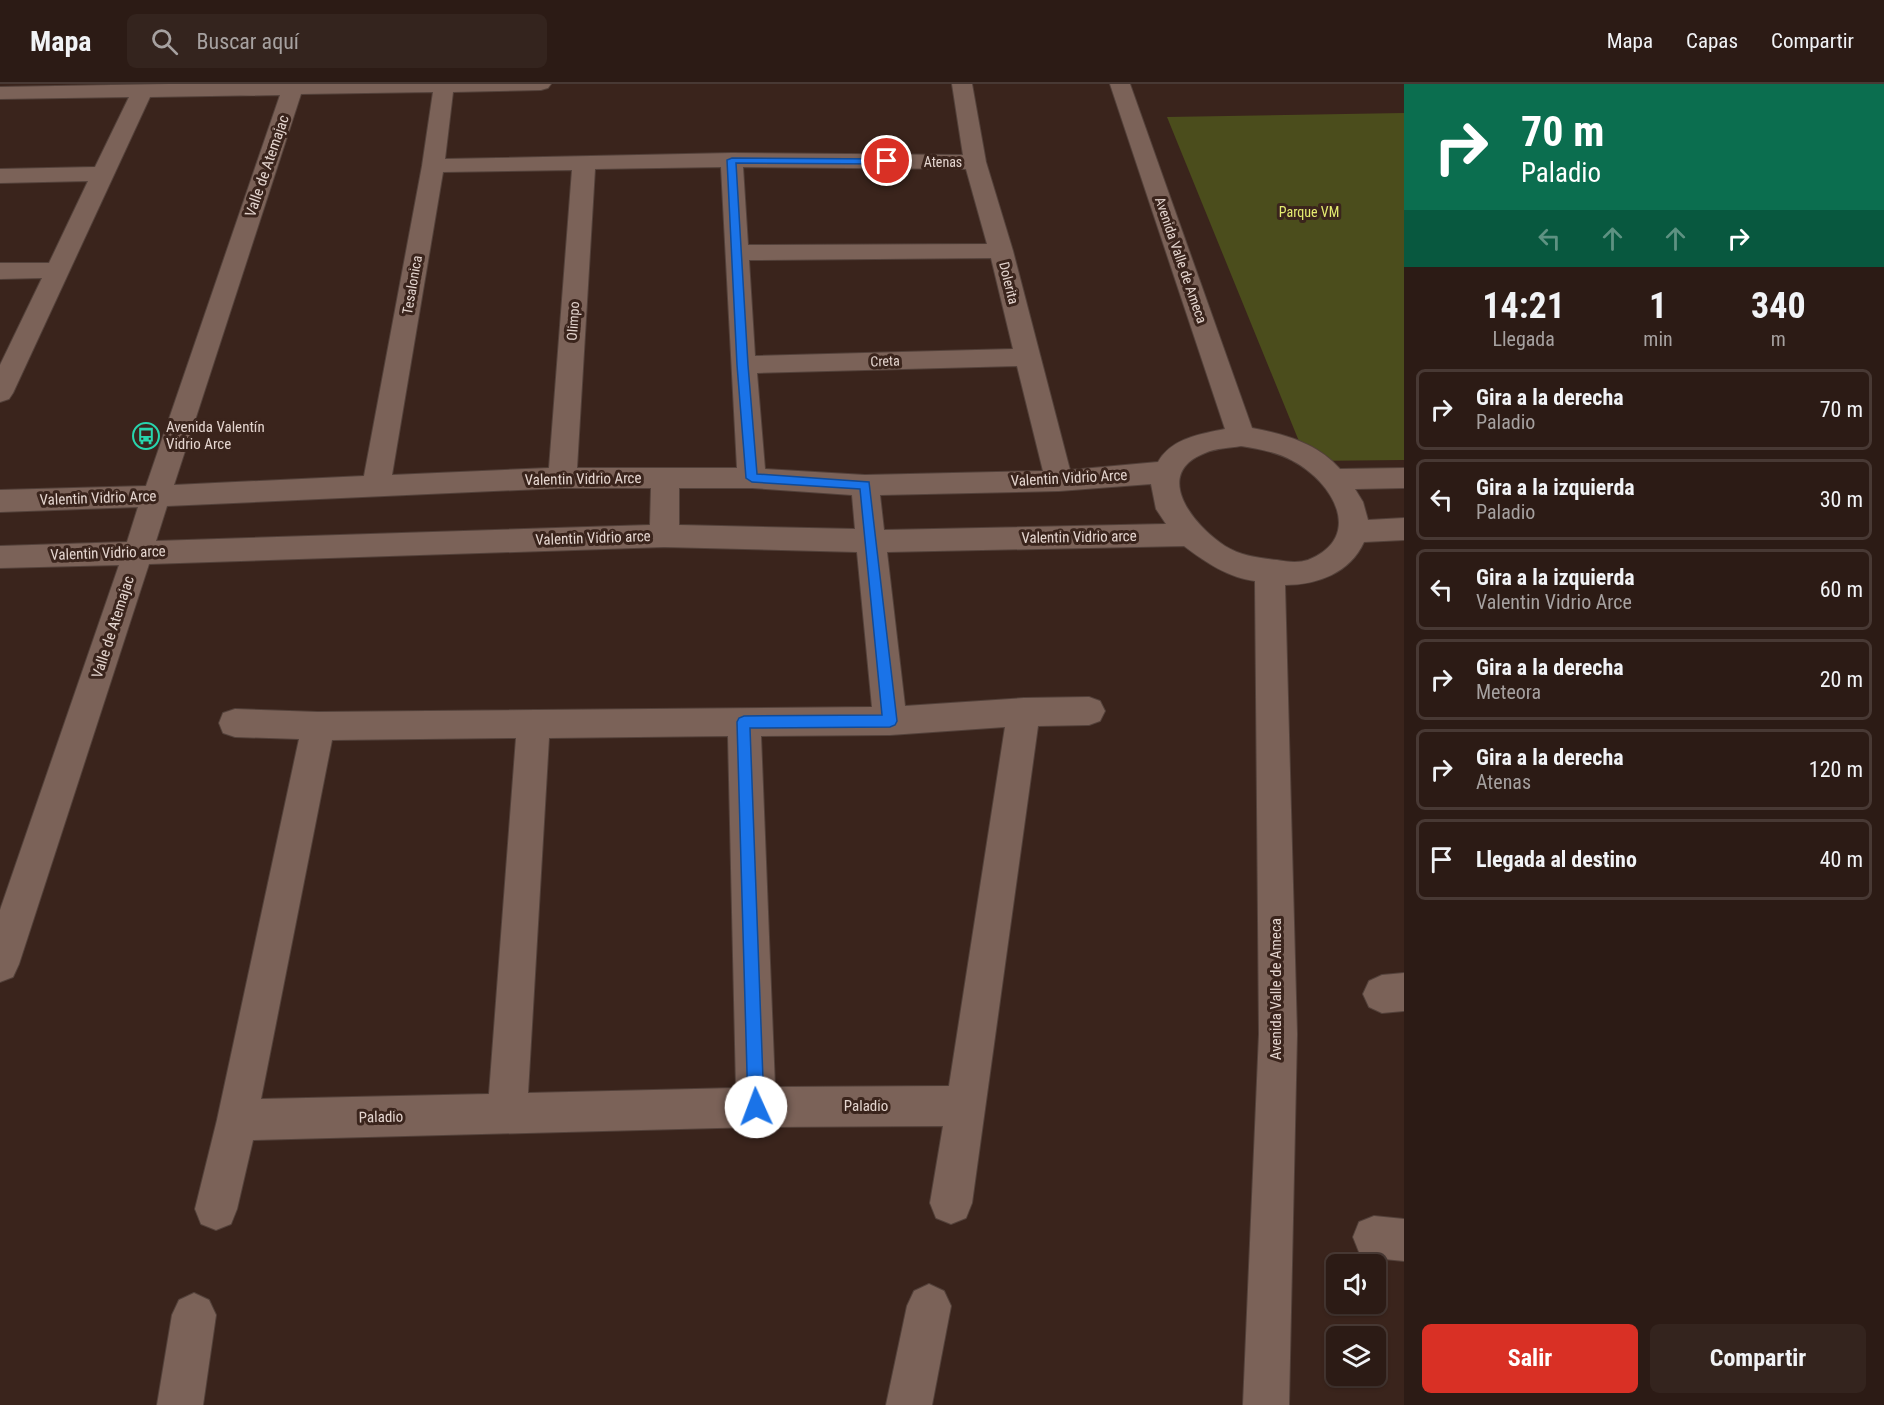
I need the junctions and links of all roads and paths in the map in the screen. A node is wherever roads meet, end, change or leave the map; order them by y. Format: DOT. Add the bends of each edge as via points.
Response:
graph roads {
  1 [pos="541,84"];
  2 [pos="962,84"];
  3 [pos="1120,84"];
  4 [pos="444,85"];
  5 [pos="293,87"];
  6 [pos="142,92"];
  7 [pos="0,93"];
  8 [pos="732,160"];
  9 [pos="975,162"];
  10 [pos="584,163"];
  11 [pos="433,166"];
  12 [pos="103,174"];
  13 [pos="0,176"];
  14 [pos="1001,251"];
  15 [pos="736,253"];
  16 [pos="56,270"];
  17 [pos="0,271"];
  18 [pos="1027,357"];
  19 [pos="743,365"];
  20 [pos="2,383"];
  21 [pos="1241,436"];
  22 [pos="1167,472"];
  23 [pos="562,478"];
  24 [pos="664,478"];
  25 [pos="752,478"];
  26 [pos="1404,478"];
  27 [pos="1336,479"];
  28 [pos="1059,481"];
  29 [pos="865,485"];
  30 [pos="376,486"];
  31 [pos="156,496"];
  32 [pos="0,501"];
  33 [pos="1404,529"];
  34 [pos="1355,532"];
  35 [pos="1187,535"];
  36 [pos="664,536"];
  37 [pos="870,541"];
  38 [pos="138,552"];
  39 [pos="0,557"];
  40 [pos="1270,574"];
  41 [pos="1089,711"];
  42 [pos="1024,712"];
  43 [pos="890,721"];
  44 [pos="744,722"];
  45 [pos="235,723"];
  46 [pos="532,724"];
  47 [pos="318,726"];
  48 [pos="0,964"];
  49 [pos="966,1106"];
  50 [pos="756,1107"];
  51 [pos="507,1114"];
  52 [pos="237,1120"];
  53 [pos="951,1203"];
  54 [pos="216,1209"];
  55 [pos="929,1306"];
  56 [pos="194,1316"];
  57 [pos="180,1405"];
  58 [pos="909,1405"];
  59 [pos="1266,1405"];
  1 -- 4 [label="street"];
  2 -- 9 [label="street, Dolerita"];
  3 -- 21 [label="street, Avenida Valle de Ameca"];
  4 -- 5 [label="street"];
  4 -- 11 [label="street, Tesalonica"];
  5 -- 6 [label="street"];
  5 -- 31 [label="street, Valle de Atemajac"];
  6 -- 7 [label="street"];
  6 -- 12 [label="street"];
  8 -- 9 [label="street, Atenas"];
  8 -- 10 [label="street, Atenas"];
  8 -- 15 [label="street"];
  9 -- 14 [label="street, Dolerita"];
  10 -- 11 [label="street, Atenas"];
  10 -- 23 [label="street, Olimpo"];
  11 -- 30 [label="street, Tesalonica"];
  12 -- 13 [label="street"];
  12 -- 16 [label="street"];
  14 -- 15 [label="street"];
  14 -- 18 [label="street, Dolerita"];
  15 -- 19 [label="street"];
  16 -- 17 [label="street"];
  16 -- 20 [label="street"];
  18 -- 19 [label="street, Creta"];
  18 -- 28 [label="street, Dolerita"];
  19 -- 25 [label="street"];
  21 -- 22 [label="street" via="1216,437 1193,444 1177,456"];
  21 -- 27 [label="street" via="1284,446 1309,458"];
  22 -- 28 [label="street, Valentin Vidrio Arce"];
  22 -- 35 [label="street" via="1164,492 1171,513"];
  23 -- 24 [label="street, Valentin Vidrio Arce"];
  23 -- 30 [label="street, Valentin Vidrio Arce"];
  24 -- 25 [label="street, Valentin Vidrio Arce"];
  24 -- 36 [label="street"];
  25 -- 29 [label="street, Valentin Vidrio Arce"];
  26 -- 27 [label="street"];
  27 -- 34 [label="street" via="1352,505"];
  28 -- 29 [label="street, Valentin Vidrio Arce"];
  29 -- 37 [label="street"];
  30 -- 31 [label="street, Valentin Vidrio Arce"];
  31 -- 32 [label="street, Valentin Vidrio Arce"];
  31 -- 38 [label="street, Valle de Atemajac"];
  33 -- 34 [label="street"];
  34 -- 40 [label="street" via="1341,556 1311,572"];
  35 -- 37 [label="street, Valentin Vidrio arce"];
  35 -- 40 [label="street" via="1210,553 1239,567"];
  36 -- 37 [label="street, Valentin Vidrio arce"];
  36 -- 38 [label="street, Valentin Vidrio arce"];
  37 -- 43 [label="street"];
  38 -- 39 [label="street, Valentin Vidrio arce"];
  38 -- 48 [label="street, Valle de Atemajac"];
  40 -- 59 [label="street, Avenida Valle de Ameca" via="1278,1034"];
  41 -- 42 [label="street"];
  42 -- 43 [label="street"];
  42 -- 49 [label="street"];
  43 -- 44 [label="street"];
  44 -- 46 [label="street"];
  44 -- 50 [label="street"];
  45 -- 47 [label="street"];
  46 -- 47 [label="street"];
  46 -- 51 [label="street"];
  47 -- 52 [label="street"];
  49 -- 50 [label="street, Paladio"];
  49 -- 53 [label="street"];
  50 -- 51 [label="street, Paladio"];
  51 -- 52 [label="street, Paladio"];
  52 -- 54 [label="street"];
  55 -- 58 [label="street"];
  56 -- 57 [label="street"];
}
